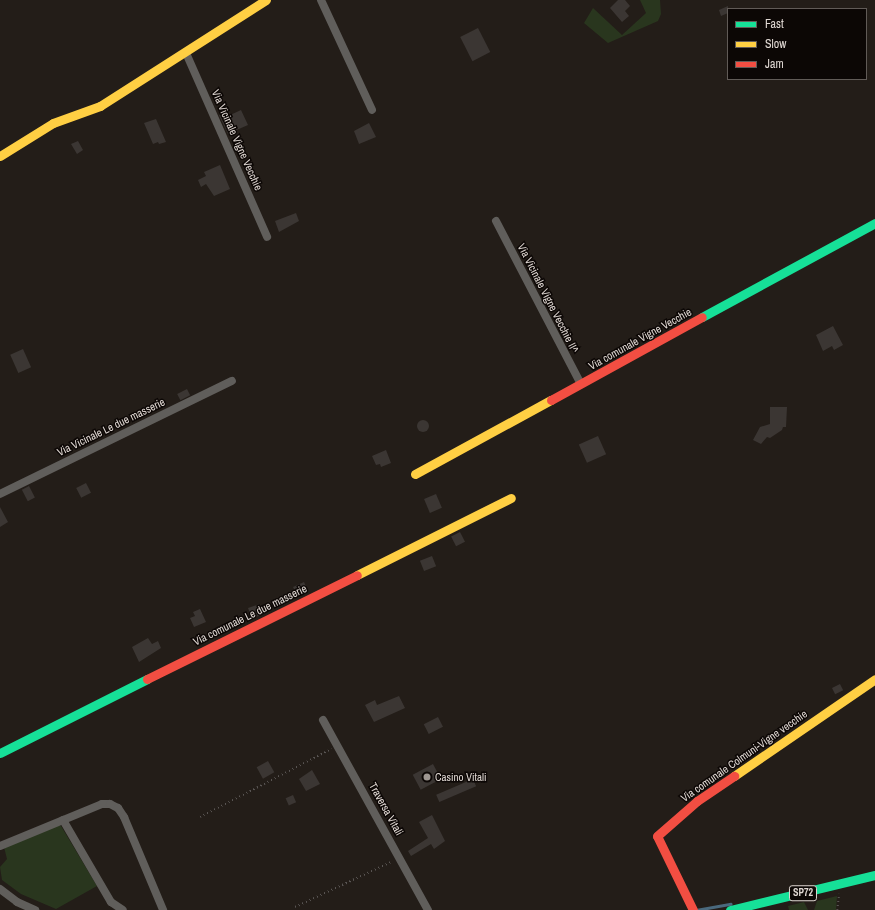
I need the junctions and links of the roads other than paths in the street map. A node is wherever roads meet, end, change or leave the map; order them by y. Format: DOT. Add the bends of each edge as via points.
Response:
graph roads {
  1 [pos="266,0"];
  2 [pos="321,0"];
  3 [pos="186,53"];
  4 [pos="372,110"];
  5 [pos="0,156"];
  6 [pos="496,221"];
  7 [pos="875,223"];
  8 [pos="267,237"];
  9 [pos="232,381"];
  10 [pos="581,384"];
  11 [pos="415,474"];
  12 [pos="0,494"];
  13 [pos="511,498"];
  14 [pos="875,679"];
  15 [pos="323,720"];
  16 [pos="0,753"];
  17 [pos="63,820"];
  18 [pos="0,846"];
  19 [pos="875,875"];
  20 [pos="0,889"];
  21 [pos="692,908"];
  22 [pos="35,910"];
  23 [pos="123,910"];
  24 [pos="163,910"];
  25 [pos="428,910"];
  26 [pos="730,910"];
  1 -- 3 [label="street"];
  2 -- 4 [label="street"];
  3 -- 5 [label="street" via="100,106 53,123"];
  3 -- 8 [label="street, Via Vicinale Vigne Vecchie"];
  6 -- 10 [label="street, Via Vicinale Vigne Vecchie II^"];
  7 -- 10 [label="street, Via comunale Vigne Vecchie"];
  9 -- 12 [label="street, Via Vicinale Le due masserie"];
  10 -- 11 [label="street, Via comunale Vigne Vecchie"];
  13 -- 16 [label="street, Via comunale Le due masserie"];
  14 -- 21 [label="street, Via comunale Colmuni-Vigne vecchie" via="698,801 657,836 659,845"];
  15 -- 25 [label="street, Traversa Vitali"];
  17 -- 18 [label="street"];
  17 -- 23 [label="street" via="111,902"];
  17 -- 24 [label="street" via="102,804 118,808"];
  19 -- 26 [label="street, SP72"];
  20 -- 22 [label="street" via="17,902"];
}
